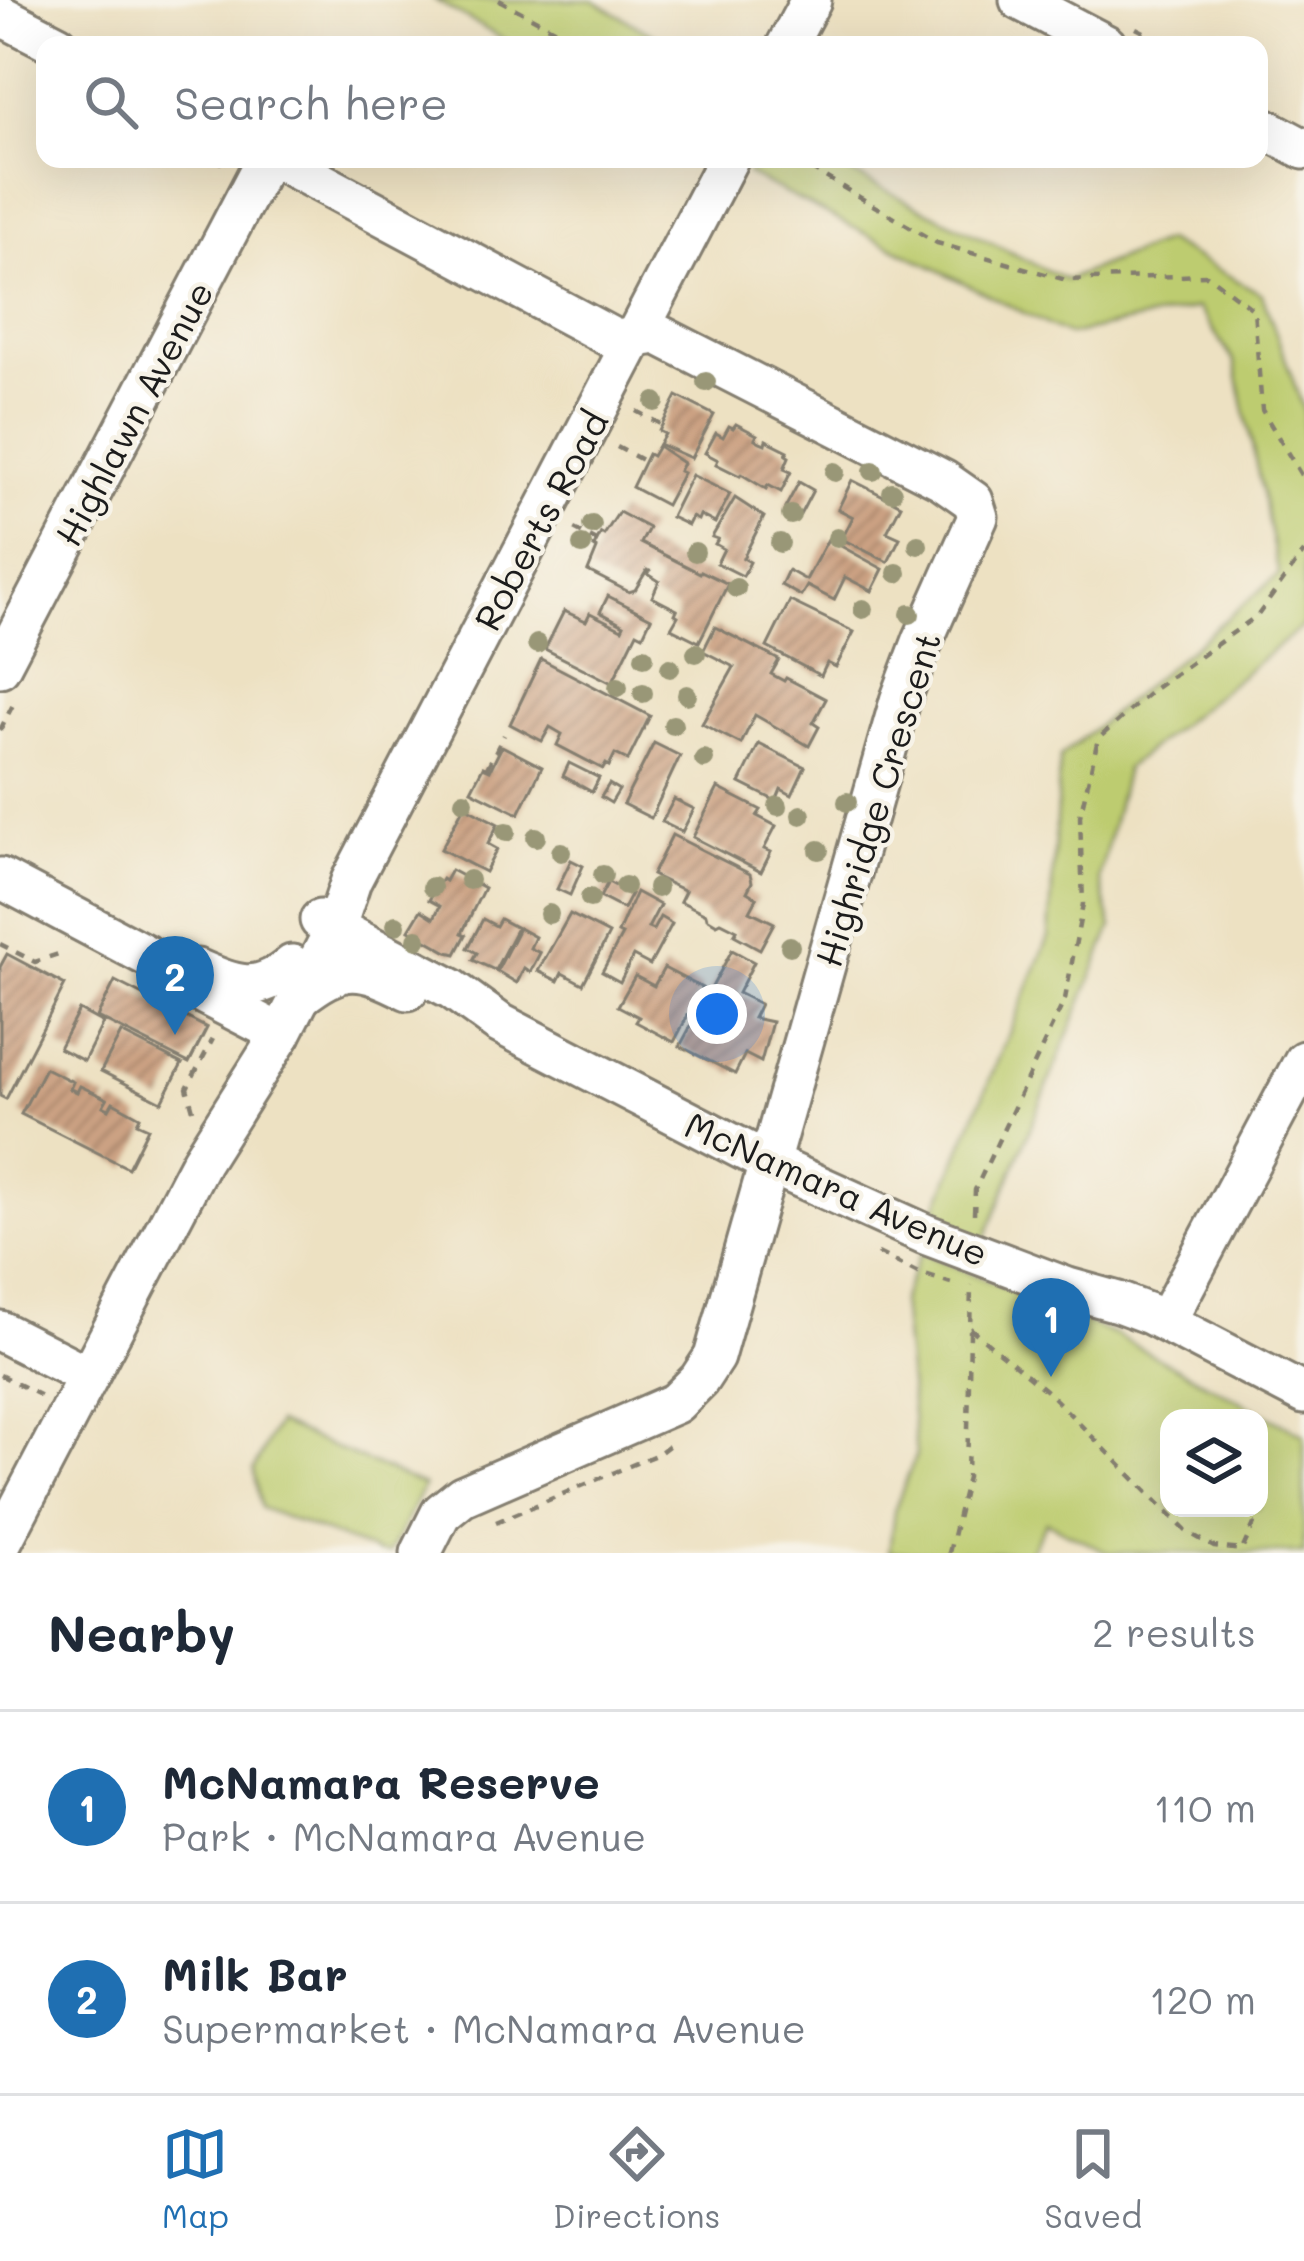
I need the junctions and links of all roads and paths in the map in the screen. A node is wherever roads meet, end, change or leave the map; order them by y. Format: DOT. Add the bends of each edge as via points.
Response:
graph roads {
  1 [pos="499,0"];
  2 [pos="811,0"];
  3 [pos="1020,0"];
  4 [pos="0,15"];
  5 [pos="41,36"];
  6 [pos="567,36"];
  7 [pos="792,36"];
  8 [pos="1089,36"];
  9 [pos="1268,130"];
  10 [pos="1304,149"];
  11 [pos="261,168"];
  12 [pos="294,168"];
  13 [pos="723,168"];
  14 [pos="810,168"];
  15 [pos="637,337"];
  16 [pos="631,408"];
  17 [pos="662,424"];
  18 [pos="612,445"];
  19 [pos="644,461"];
  20 [pos="1304,480"];
  21 [pos="569,526"];
  22 [pos="597,541"];
  23 [pos="1304,552"];
  24 [pos="0,667"];
  25 [pos="504,735"];
  26 [pos="487,768"];
  27 [pos="0,878"];
  28 [pos="328,924"];
  29 [pos="0,944"];
  30 [pos="68,951"];
  31 [pos="157,961"];
  32 [pos="297,981"];
  33 [pos="508,1028"];
  34 [pos="270,1029"];
  35 [pos="1304,1061"];
  36 [pos="771,1164"];
  37 [pos="878,1253"];
  38 [pos="962,1267"];
  39 [pos="1166,1321"];
  40 [pos="970,1328"];
  41 [pos="0,1330"];
  42 [pos="1,1372"];
  43 [pos="70,1392"];
  44 [pos="1304,1394"];
  45 [pos="673,1442"];
  46 [pos="1251,1517"];
  47 [pos="488,1525"];
  48 [pos="0,1545"];
  49 [pos="1244,1552"];
  50 [pos="421,1553"];
  51 [pos="949,1553"];
  1 -- 6 [label="path"];
  2 -- 7 [label="street"];
  3 -- 8 [label="street"];
  4 -- 5 [label="street"];
  9 -- 10 [label="street"];
  11 -- 24 [label="street, Highlawn Avenue"];
  12 -- 15 [label="street, Highridge Crescent" via="616,340"];
  13 -- 15 [label="street, Roberts Road"];
  14 -- 20 [label="path" via="937,243 1066,280 1207,275 1254,310 1262,410"];
  15 -- 28 [label="street, Roberts Road"];
  15 -- 36 [label="street, Highridge Crescent" via="656,334 943,480 974,501 978,517 901,701"];
  16 -- 17 [label="path"];
  18 -- 19 [label="path"];
  21 -- 22 [label="path"];
  23 -- 38 [label="path" via="1258,615 1098,739 1080,816 1082,904 1065,999 975,1190"];
  25 -- 26 [label="path"];
  27 -- 31 [label="street, McNamara Avenue"];
  28 -- 32 [label="street, Roberts Road"];
  28 -- 33 [label="street, McNamara Avenue"];
  29 -- 30 [label="path" via="35,962"];
  31 -- 32 [label="street, McNamara Avenue" via="249,986"];
  31 -- 34 [label="street, McNamara Avenue"];
  32 -- 33 [label="street, McNamara Avenue" via="373,973 462,1017"];
  32 -- 34 [label="street, Roberts Road"];
  33 -- 36 [label="street, McNamara Avenue"];
  34 -- 43 [label="street, Roberts Road"];
  35 -- 39 [label="street"];
  36 -- 38 [label="street, McNamara Avenue" via="925,1234"];
  36 -- 50 [label="street" via="714,1357 699,1380 676,1403 462,1496 442,1513"];
  37 -- 38 [label="path" via="918,1273"];
  38 -- 39 [label="street, McNamara Avenue" via="1118,1301"];
  38 -- 40 [label="path"];
  39 -- 44 [label="street, McNamara Avenue"];
  40 -- 49 [label="path" via="1050,1394 1186,1531"];
  40 -- 51 [label="path" via="967,1478"];
  41 -- 43 [label="street"];
  42 -- 43 [label="street"];
  42 -- 43 [label="path"];
  43 -- 48 [label="street, Roberts Road"];
  45 -- 47 [label="path"];
  46 -- 49 [label="path"];
}
